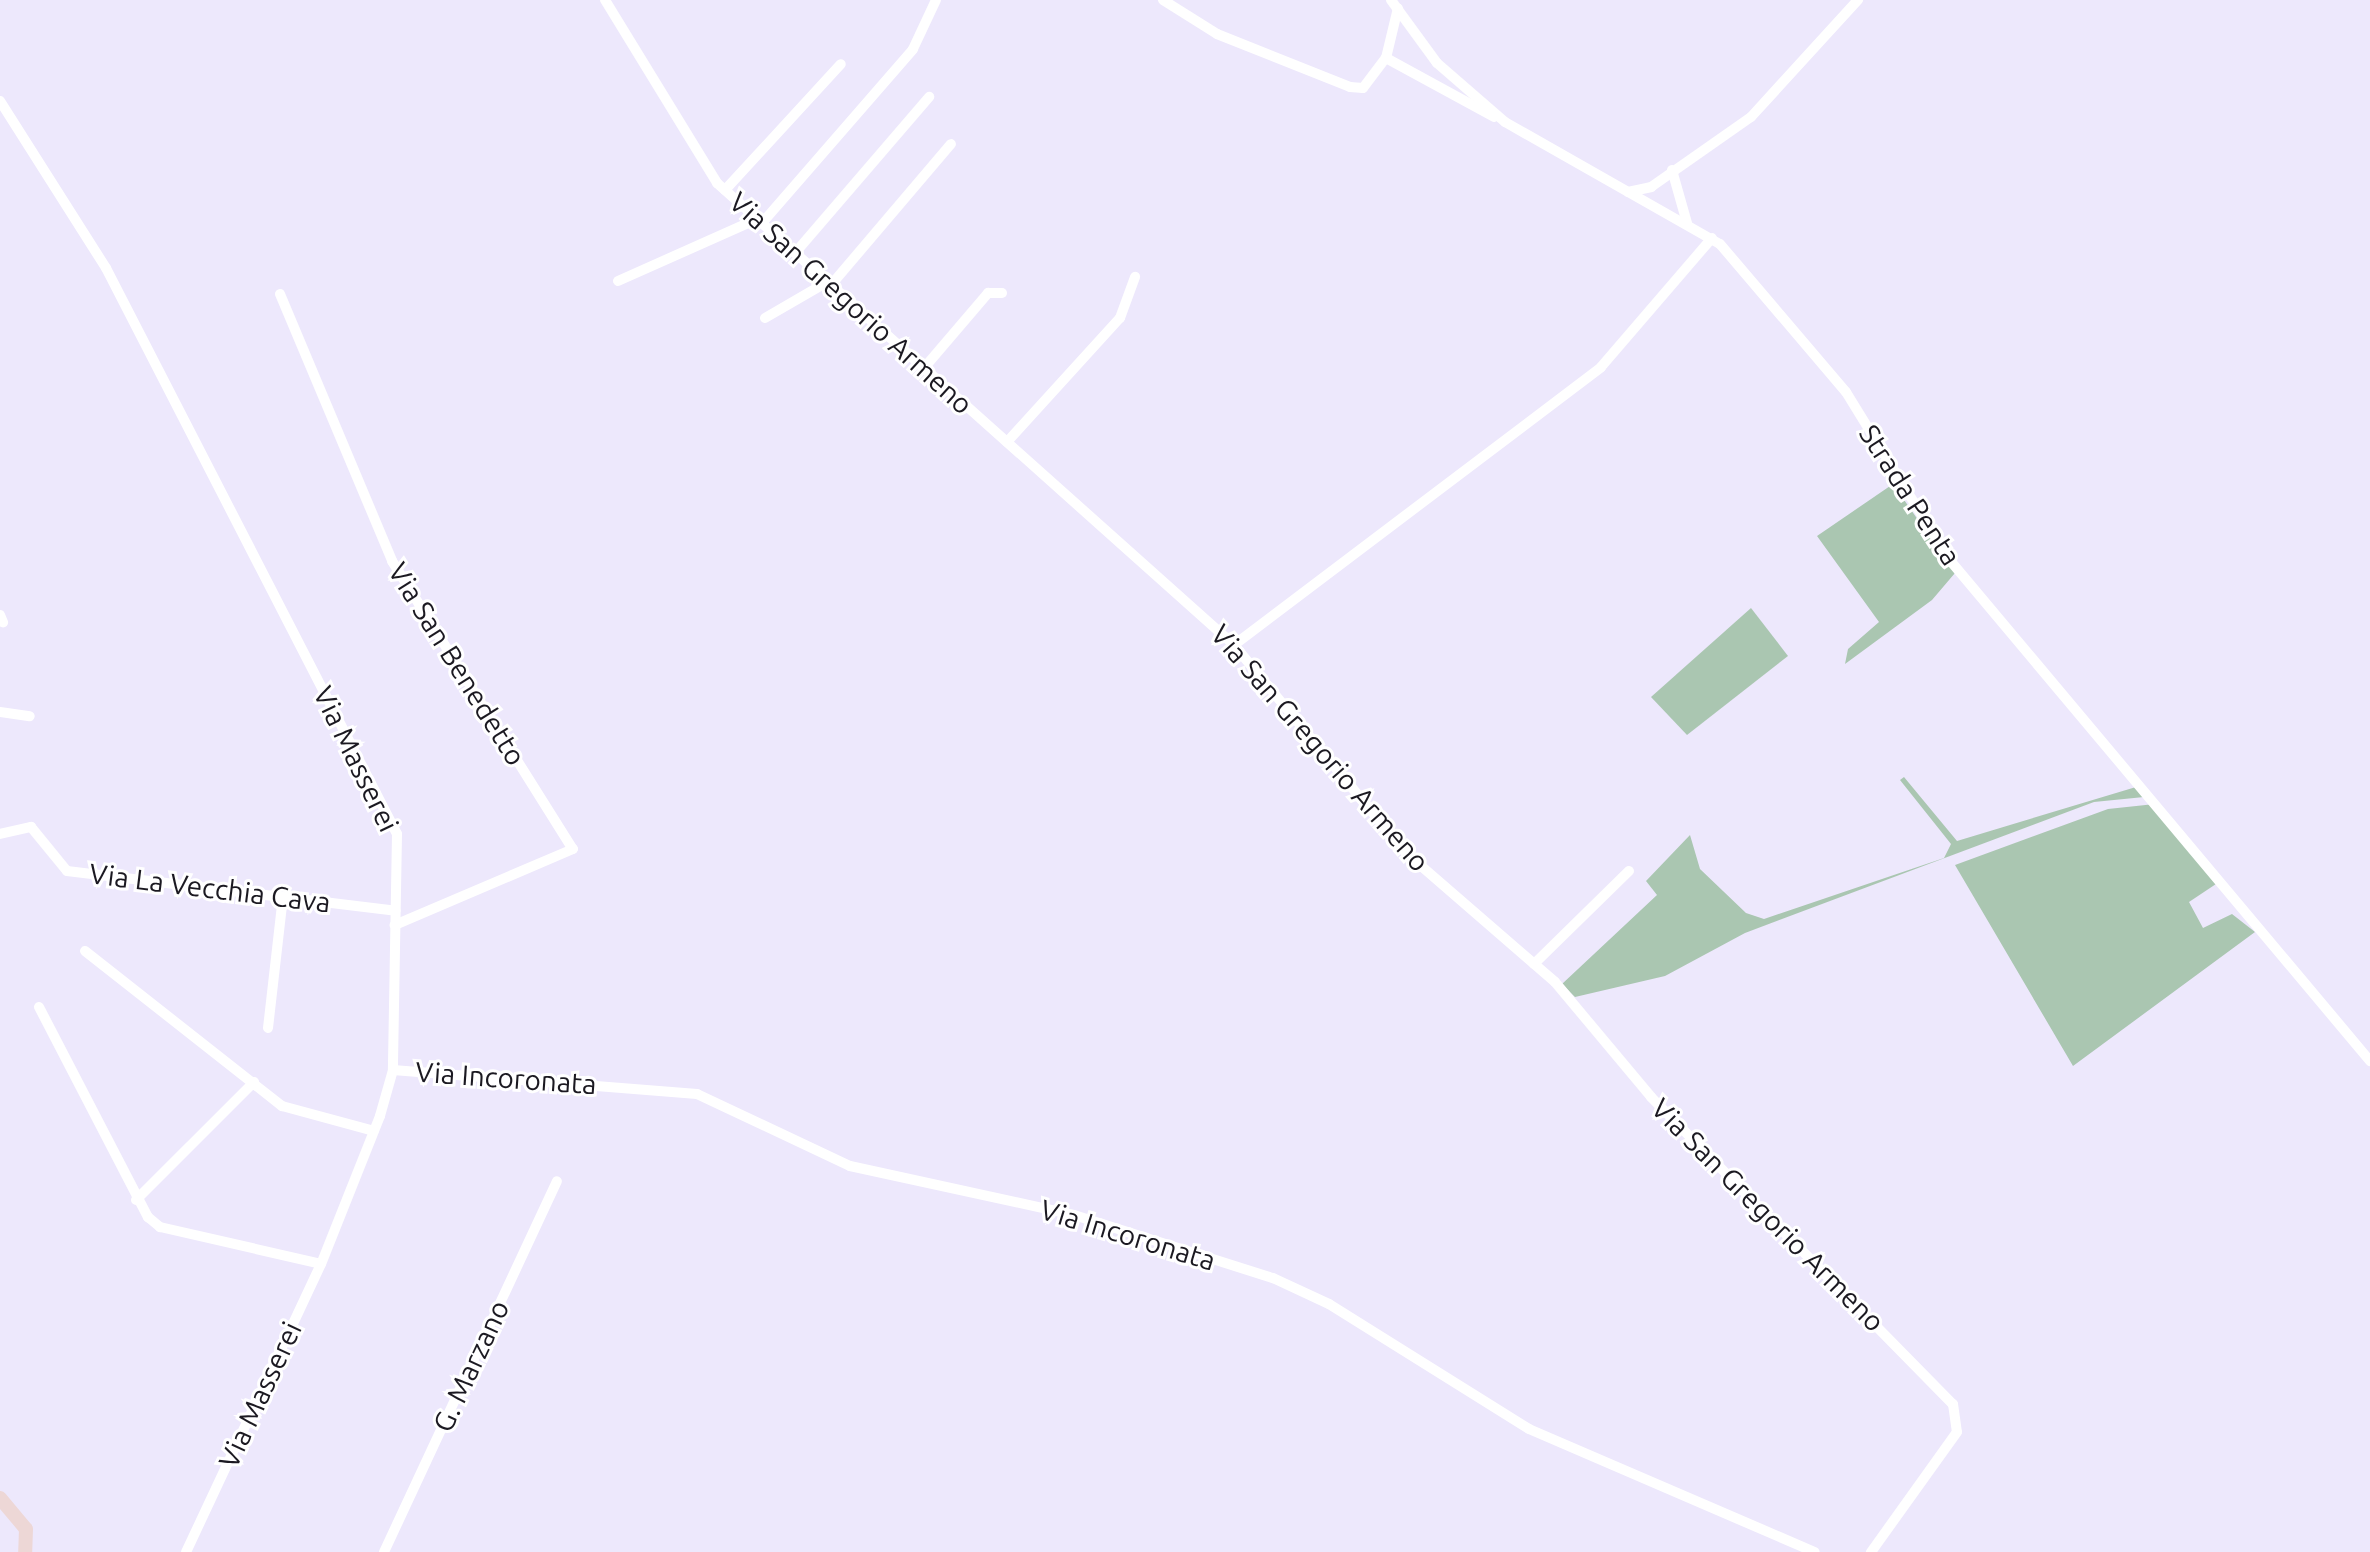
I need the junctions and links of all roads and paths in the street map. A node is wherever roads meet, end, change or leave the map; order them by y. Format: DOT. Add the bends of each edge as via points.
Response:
graph roads {
  1 [pos="605,0"];
  2 [pos="936,0"];
  3 [pos="1163,0"];
  4 [pos="1858,0"];
  5 [pos="1395,4"];
  6 [pos="1386,58"];
  7 [pos="841,64"];
  8 [pos="929,97"];
  9 [pos="0,101"];
  10 [pos="1505,122"];
  11 [pos="951,144"];
  12 [pos="1672,170"];
  13 [pos="725,190"];
  14 [pos="1627,193"];
  15 [pos="760,221"];
  16 [pos="1687,223"];
  17 [pos="1712,238"];
  18 [pos="795,253"];
  19 [pos="1135,277"];
  20 [pos="618,281"];
  21 [pos="829,283"];
  22 [pos="1002,293"];
  23 [pos="280,294"];
  24 [pos="765,318"];
  25 [pos="924,368"];
  26 [pos="1007,442"];
  27 [pos="1234,645"];
  28 [pos="0,712"];
  29 [pos="30,716"];
  30 [pos="0,834"];
  31 [pos="1629,871"];
  32 [pos="283,897"];
  33 [pos="396,911"];
  34 [pos="395,925"];
  35 [pos="85,951"];
  36 [pos="1534,964"];
  37 [pos="39,1007"];
  38 [pos="268,1028"];
  39 [pos="2370,1061"];
  40 [pos="393,1070"];
  41 [pos="254,1082"];
  42 [pos="374,1131"];
  43 [pos="557,1181"];
  44 [pos="136,1200"];
  45 [pos="321,1264"];
  46 [pos="0,1498"];
  47 [pos="0,1514"];
  48 [pos="17,1518"];
  49 [pos="28,1533"];
  50 [pos="25,1552"];
  51 [pos="37,1552"];
  52 [pos="186,1552"];
  53 [pos="384,1552"];
  54 [pos="1815,1552"];
  55 [pos="1871,1552"];
  1 -- 13 [label="street, Via San Gregorio Armeno" via="681,132"];
  2 -- 15 [label="street" via="913,49"];
  3 -- 6 [label="street" via="1217,34 1350,87 1363,88"];
  4 -- 12 [label="street" via="1762,107"];
  5 -- 6 [label="street"];
  5 -- 10 [label="street, Strada Penta" via="1437,63"];
  6 -- 10 [label="street"];
  7 -- 13 [label="street"];
  8 -- 18 [label="street"];
  9 -- 33 [label="street, Via Masserei" via="106,268 397,834"];
  10 -- 14 [label="street, Strada Penta"];
  11 -- 21 [label="street"];
  12 -- 14 [label="street" via="1651,187"];
  12 -- 16 [label="street"];
  13 -- 15 [label="street, Via San Gregorio Armeno"];
  14 -- 16 [label="street, Strada Penta"];
  15 -- 18 [label="street, Via San Gregorio Armeno"];
  15 -- 20 [label="street"];
  16 -- 17 [label="street, Strada Penta"];
  17 -- 27 [label="street" via="1601,367"];
  17 -- 39 [label="street, Strada Penta" via="1846,392 1948,558"];
  18 -- 21 [label="street, Via San Gregorio Armeno"];
  19 -- 26 [label="street" via="1120,318"];
  21 -- 24 [label="street"];
  21 -- 25 [label="street, Via San Gregorio Armeno"];
  22 -- 25 [label="street" via="988,293"];
  23 -- 34 [label="street, Via San Benedetto" via="392,561 573,849"];
  25 -- 26 [label="street, Via San Gregorio Armeno"];
  26 -- 27 [label="street, Via San Gregorio Armeno"];
  27 -- 36 [label="street, Via San Gregorio Armeno" via="1405,852"];
  28 -- 29 [label="street"];
  30 -- 32 [label="street, Via La Vecchia Cava" via="31,827 67,871"];
  31 -- 36 [label="street"];
  32 -- 33 [label="street, Via La Vecchia Cava"];
  32 -- 38 [label="street"];
  33 -- 34 [label="street, Via Masserei"];
  34 -- 40 [label="street, Via Masserei"];
  35 -- 41 [label="street"];
  36 -- 55 [label="street, Via San Gregorio Armeno" via="1651,1097 1953,1404 1957,1432"];
  37 -- 44 [label="street"];
  40 -- 42 [label="street, Via Masserei"];
  40 -- 54 [label="street, Via Incoronata" via="697,1094 850,1166 1074,1215 1273,1278 1329,1304 1529,1429"];
  41 -- 42 [label="street" via="282,1106"];
  41 -- 44 [label="street"];
  42 -- 45 [label="street, Via Masserei"];
  43 -- 53 [label="street, G. Marzano"];
  44 -- 45 [label="street" via="160,1227"];
  45 -- 52 [label="street, Via Masserei"];
  46 -- 48 [label="main road"];
  47 -- 48 [label="main road"];
  48 -- 49 [label="main road"];
  49 -- 50 [label="main road"];
  49 -- 51 [label="main road"];
}
